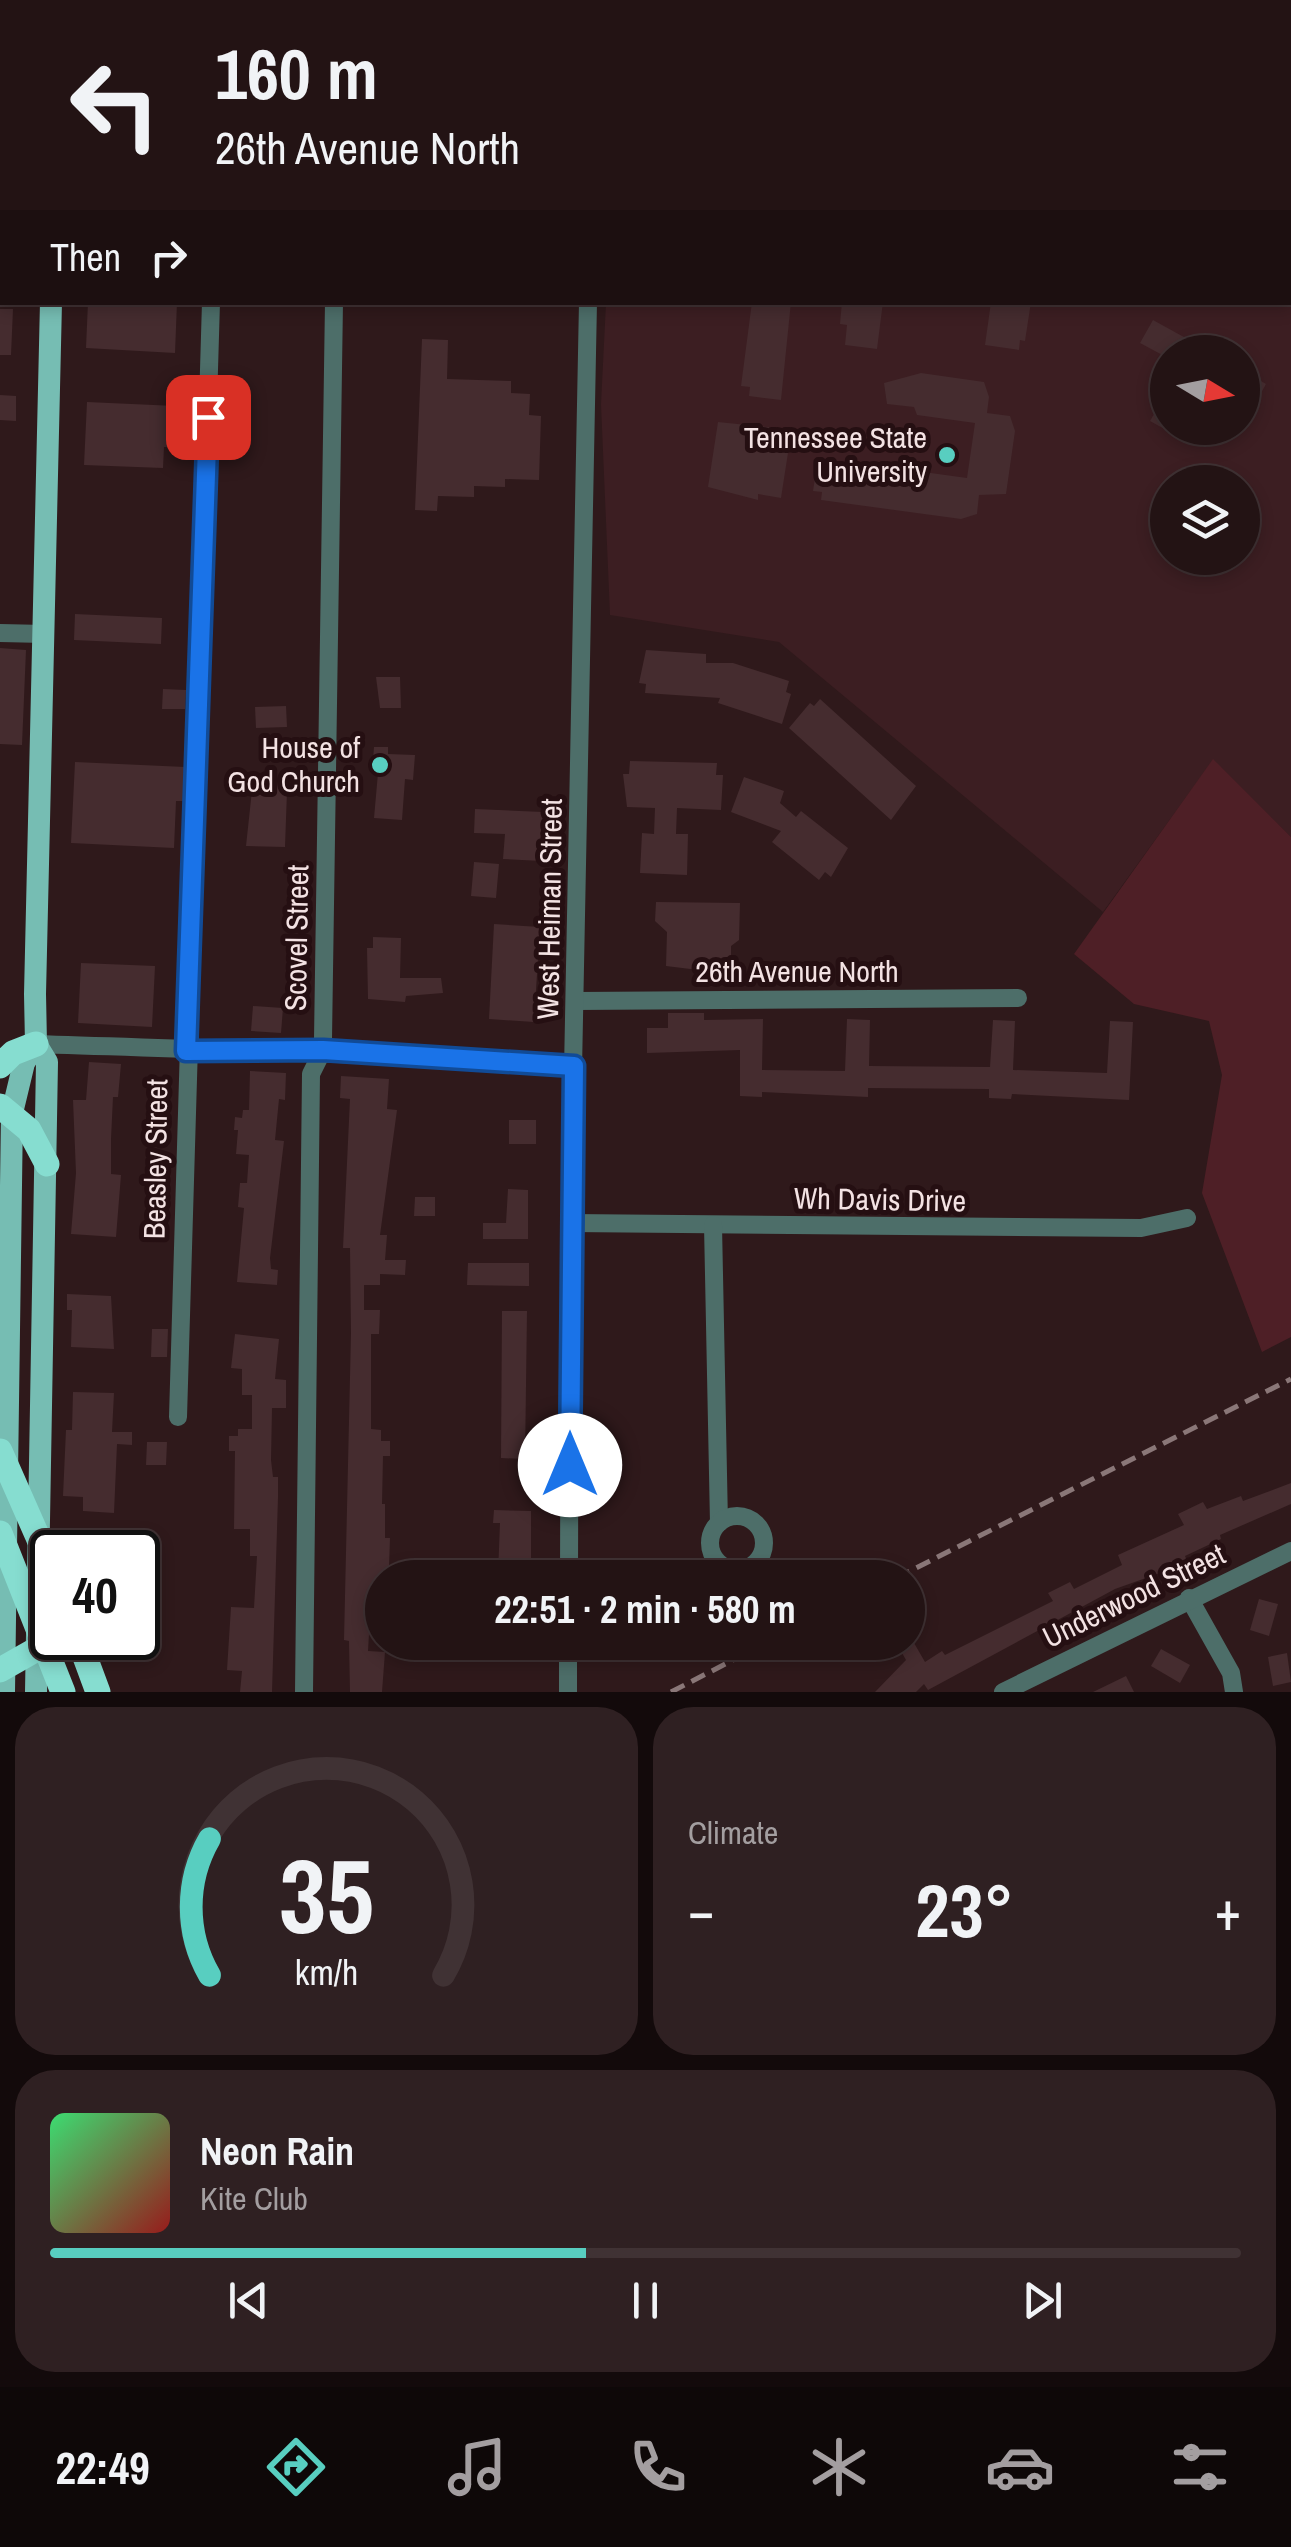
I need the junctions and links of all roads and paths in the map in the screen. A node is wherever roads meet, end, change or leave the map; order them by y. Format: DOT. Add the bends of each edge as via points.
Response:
graph roads {
  1 [pos="50,305"];
  2 [pos="211,305"];
  3 [pos="334,305"];
  4 [pos="588,305"];
  5 [pos="0,633"];
  6 [pos="45,634"];
  7 [pos="1018,998"];
  8 [pos="576,1000"];
  9 [pos="36,1044"];
  10 [pos="323,1050"];
  11 [pos="186,1051"];
  12 [pos="0,1066"];
  13 [pos="574,1066"];
  14 [pos="6,1110"];
  15 [pos="48,1164"];
  16 [pos="1187,1218"];
  17 [pos="570,1223"];
  18 [pos="713,1225"];
  19 [pos="178,1417"];
  20 [pos="0,1451"];
  21 [pos="718,1523"];
  22 [pos="35,1530"];
  23 [pos="40,1530"];
  24 [pos="0,1534"];
  25 [pos="1291,1551"];
  26 [pos="569,1560"];
  27 [pos="1189,1598"];
  28 [pos="30,1655"];
  29 [pos="37,1660"];
  30 [pos="86,1660"];
  31 [pos="568,1660"];
  32 [pos="3,1677"];
  33 [pos="36,1692"];
  34 [pos="63,1692"];
  35 [pos="98,1692"];
  36 [pos="304,1692"];
  37 [pos="568,1692"];
  38 [pos="1002,1692"];
  39 [pos="1234,1692"];
  1 -- 6 [label="main road"];
  2 -- 11 [label="street, Beasley Street"];
  3 -- 10 [label="street, Scovel Street"];
  4 -- 8 [label="street, West Heiman Street"];
  5 -- 6 [label="street"];
  6 -- 9 [label="main road"];
  7 -- 8 [label="street, 26th Avenue North"];
  8 -- 13 [label="street, West Heiman Street"];
  9 -- 11 [label="street"];
  9 -- 12 [label="highway"];
  9 -- 14 [label="main road"];
  9 -- 15 [label="main road" via="48,1062"];
  10 -- 11 [label="street"];
  10 -- 13 [label="street"];
  10 -- 36 [label="street, Scovel Street" via="311,1074"];
  11 -- 19 [label="street, Beasley Street"];
  13 -- 17 [label="street, West Heiman Street"];
  14 -- 15 [label="highway" via="29,1130"];
  14 -- 32 [label="main road"];
  15 -- 23 [label="main road"];
  16 -- 18 [label="street, Wh Davis Drive" via="1141,1228"];
  17 -- 18 [label="street, Wh Davis Drive"];
  17 -- 26 [label="street, West Heiman Street"];
  18 -- 21 [label="street"];
  20 -- 22 [label="highway, bridge"];
  24 -- 34 [label="highway, bridge"];
  25 -- 27 [label="street, Underwood Street"];
  27 -- 38 [label="street, Underwood Street"];
  27 -- 39 [label="street"];
  28 -- 32 [label="highway"];
  29 -- 33 [label="main road"];
  30 -- 35 [label="highway"];
  31 -- 37 [label="street"];
}
